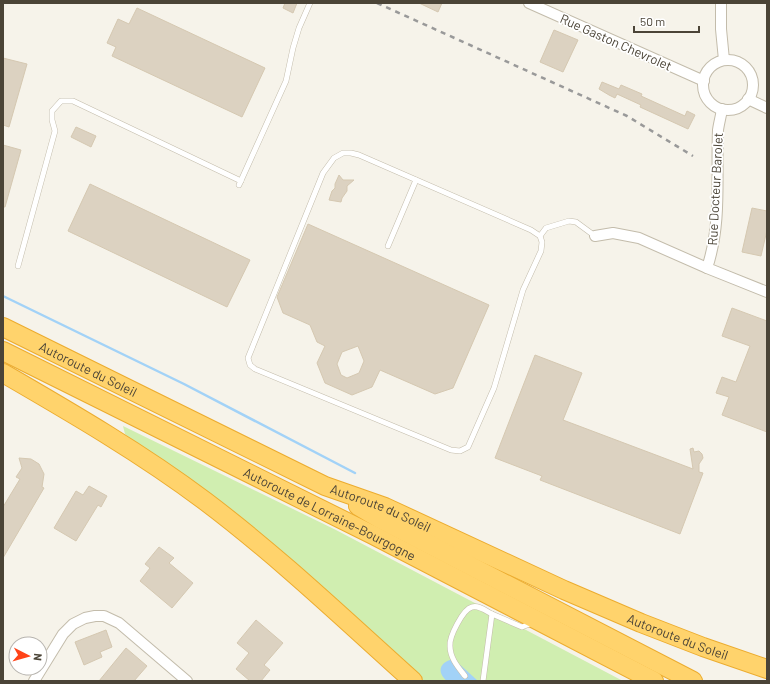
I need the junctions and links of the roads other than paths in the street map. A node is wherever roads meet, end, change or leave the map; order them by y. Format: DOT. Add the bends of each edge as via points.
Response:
graph roads {
  1 [pos="310,3"];
  2 [pos="529,3"];
  3 [pos="721,3"];
  4 [pos="724,60"];
  5 [pos="704,81"];
  6 [pos="748,99"];
  7 [pos="767,108"];
  8 [pos="722,109"];
  9 [pos="416,180"];
  10 [pos="540,236"];
  11 [pos="594,236"];
  12 [pos="388,246"];
  13 [pos="18,266"];
  14 [pos="707,268"];
  15 [pos="767,292"];
  16 [pos="3,327"];
  17 [pos="3,351"];
  18 [pos="3,373"];
  19 [pos="325,486"];
  20 [pos="492,614"];
  21 [pos="539,620"];
  22 [pos="767,669"];
  23 [pos="465,676"];
  24 [pos="34,681"];
  25 [pos="187,681"];
  26 [pos="413,681"];
  27 [pos="483,681"];
  28 [pos="654,681"];
  29 [pos="693,681"];
  1 -- 13 [label="lane" via="299,28 286,81 240,183 73,101 61,100 52,111 55,131 53,141"];
  2 -- 5 [label="street, Rue Gaston Chevrolet"];
  3 -- 4 [label="street" via="720,28"];
  4 -- 5 [label="street" via="710,67"];
  4 -- 6 [label="street" via="740,63 749,72 753,84"];
  5 -- 8 [label="street" via="703,88 709,102"];
  6 -- 7 [label="street"];
  6 -- 8 [label="street" via="736,108"];
  8 -- 14 [label="street, Rue Docteur Barolet" via="718,128 716,225"];
  9 -- 10 [label="lane"];
  9 -- 10 [label="lane" via="351,152 334,158 323,173 248,358 250,365 451,450 460,451 468,447 494,388 523,290 541,251"];
  9 -- 12 [label="lane"];
  10 -- 11 [label="lane" via="546,228 569,221 576,222"];
  11 -- 14 [label="street" via="613,233 639,238"];
  14 -- 15 [label="street"];
  16 -- 19 [label="highway, Autoroute du Soleil"];
  17 -- 21 [label="highway, Autoroute de Lorraine-Bourgogne"];
  18 -- 26 [label="highway" via="107,434 206,502 285,566"];
  19 -- 22 [label="highway, Autoroute du Soleil" via="385,507 630,619"];
  19 -- 29 [label="highway, Autoroute de Lorraine-Bourgogne" via="380,519"];
  20 -- 21 [label="lane" via="522,627"];
  20 -- 23 [label="lane" via="477,606 469,607 463,613 453,634 451,655"];
  20 -- 27 [label="lane"];
  21 -- 28 [label="highway, Autoroute de Lorraine-Bourgogne"];
  24 -- 25 [label="street" via="63,634 73,624 95,616 104,616 119,623"];
}
